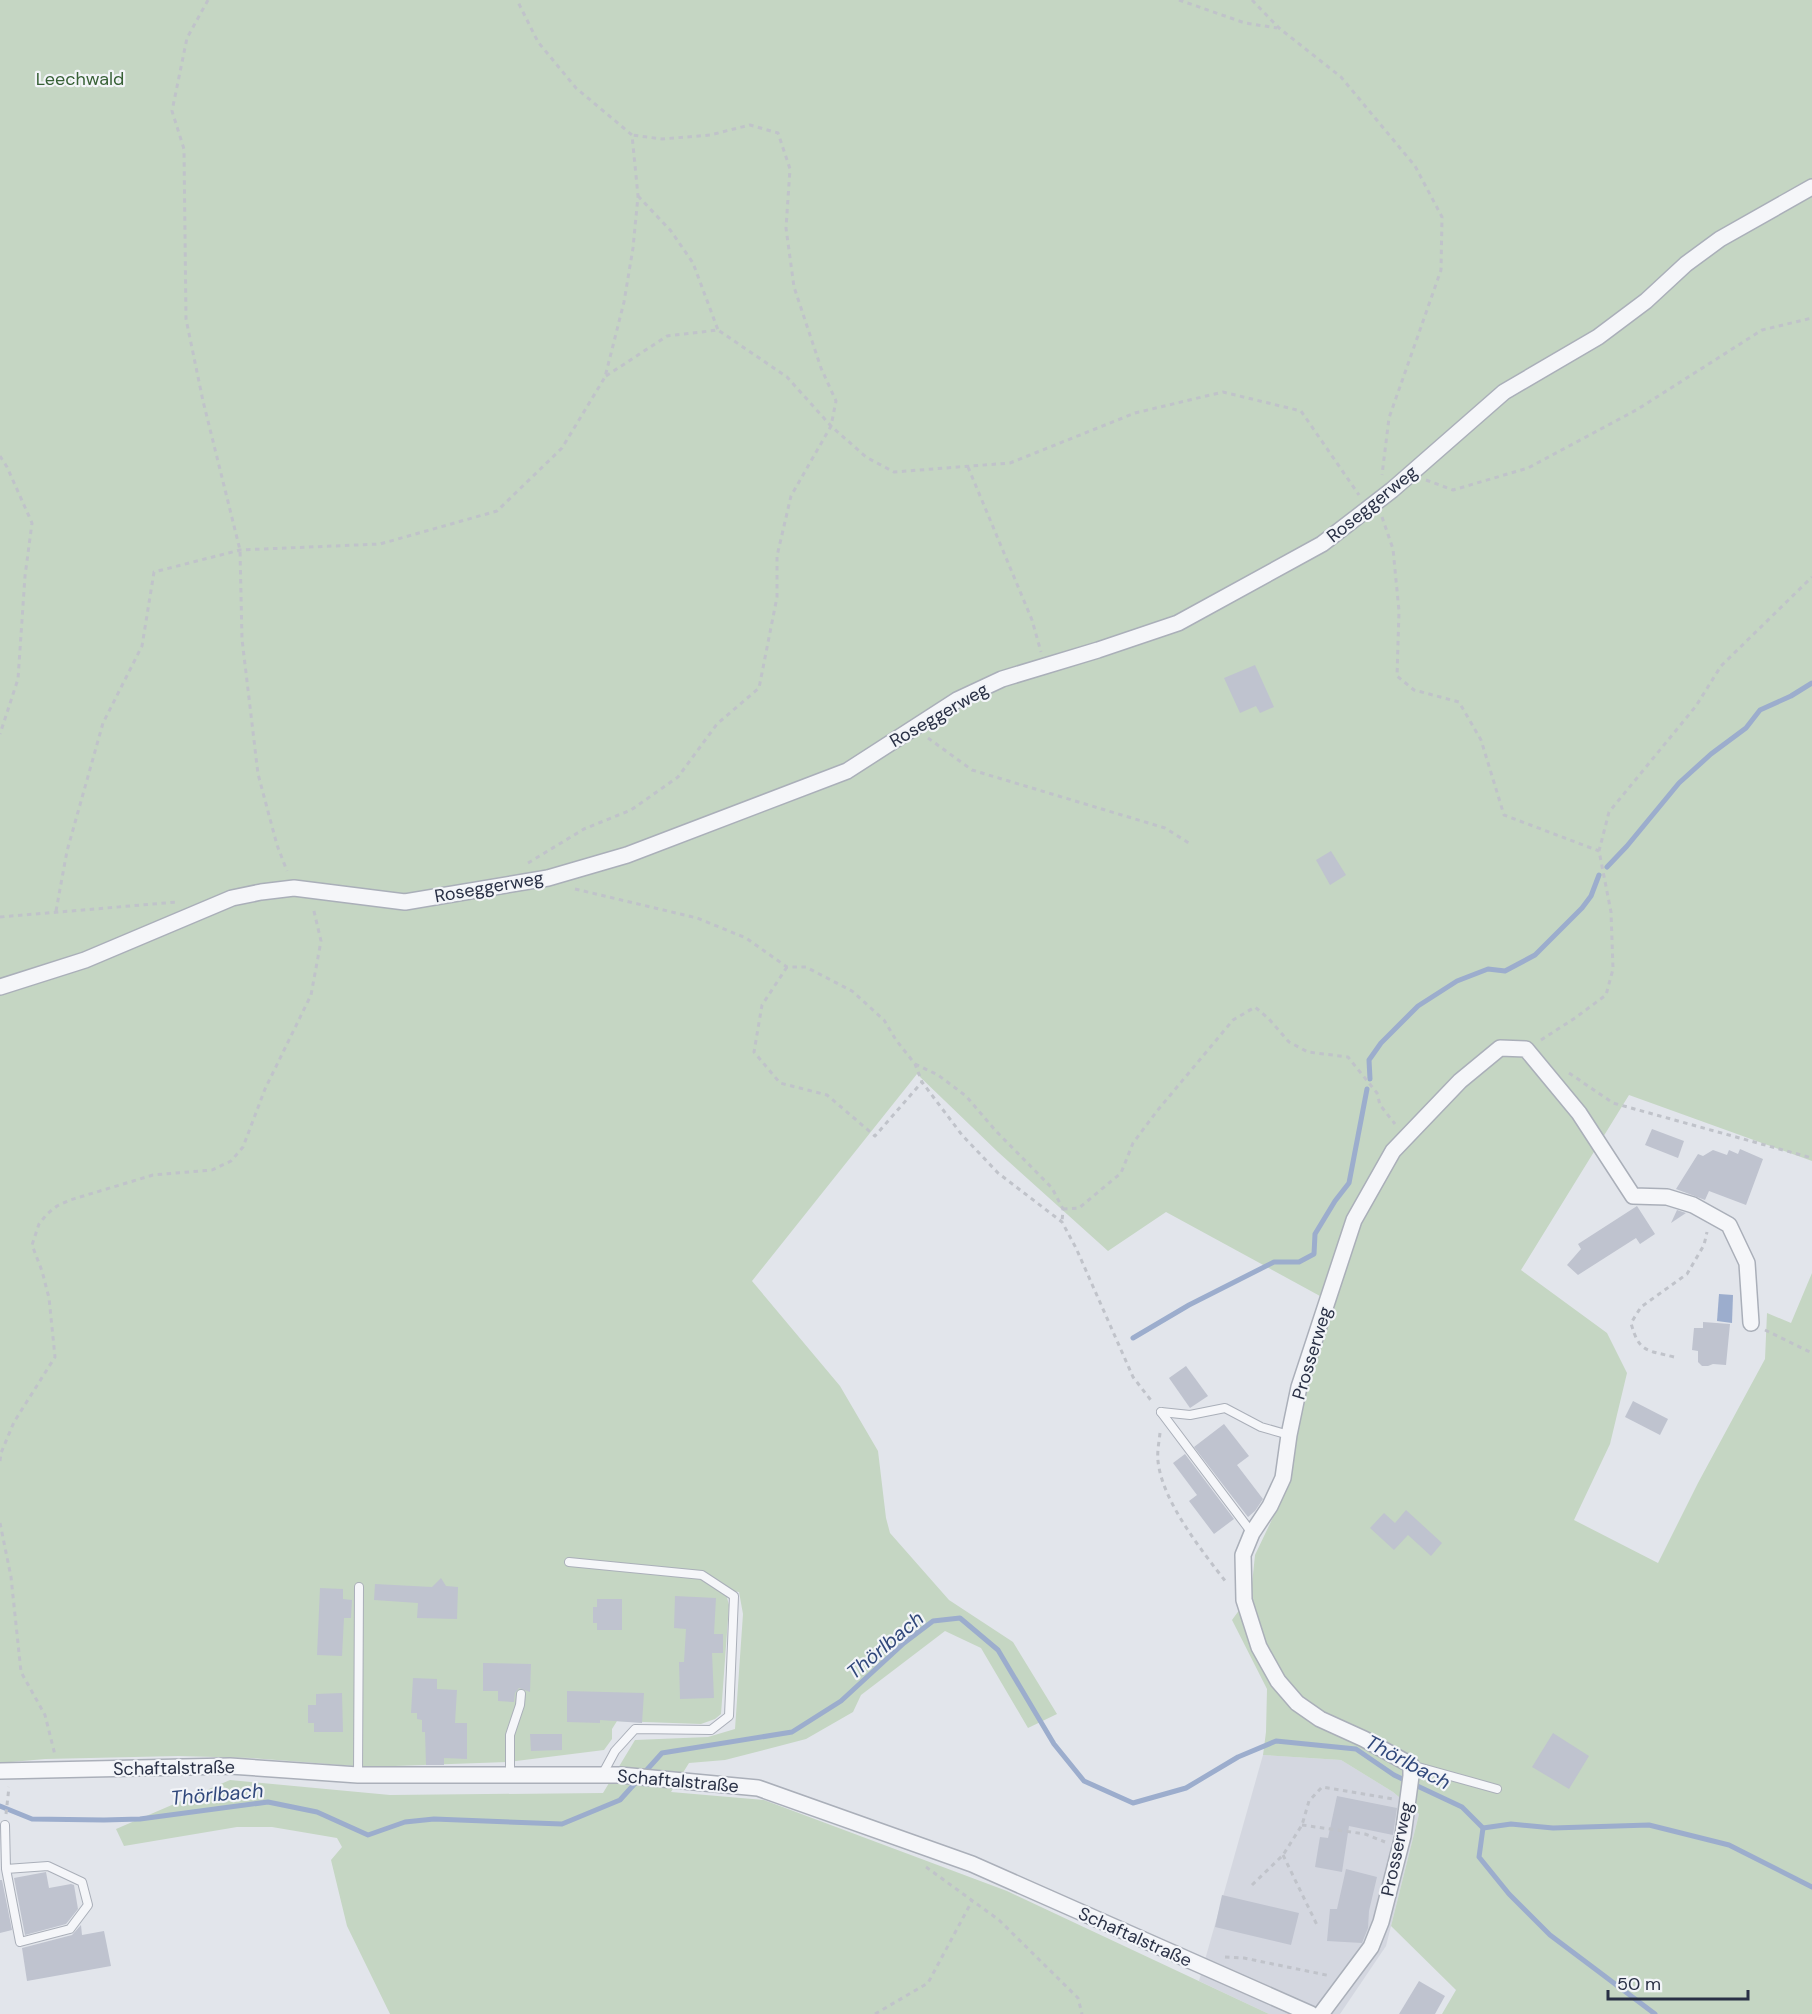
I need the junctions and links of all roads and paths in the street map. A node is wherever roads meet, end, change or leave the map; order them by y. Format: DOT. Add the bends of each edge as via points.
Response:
graph roads {
  1 [pos="208,0"];
  2 [pos="517,0"];
  3 [pos="1179,0"];
  4 [pos="1252,0"];
  5 [pos="1279,28"];
  6 [pos="632,135"];
  7 [pos="1812,187"];
  8 [pos="638,196"];
  9 [pos="1812,318"];
  10 [pos="718,330"];
  11 [pos="605,377"];
  12 [pos="831,426"];
  13 [pos="0,456"];
  14 [pos="968,467"];
  15 [pos="1410,475"];
  16 [pos="1373,506"];
  17 [pos="240,550"];
  18 [pos="1812,577"];
  19 [pos="1044,666"];
  20 [pos="914,728"];
  21 [pos="0,734"];
  22 [pos="1192,845"];
  23 [pos="1599,851"];
  24 [pos="526,864"];
  25 [pos="294,888"];
  26 [pos="574,888"];
  27 [pos="310,891"];
  28 [pos="185,901"];
  29 [pos="56,911"];
  30 [pos="0,917"];
  31 [pos="787,968"];
  32 [pos="0,987"];
  33 [pos="1526,1049"];
  34 [pos="915,1064"];
  35 [pos="1562,1068"];
  36 [pos="922,1082"];
  37 [pos="1408,1136"];
  38 [pos="1812,1158"];
  39 [pos="1063,1209"];
  40 [pos="1711,1215"];
  41 [pos="1062,1222"];
  42 [pos="1751,1323"];
  43 [pos="1812,1353"];
  44 [pos="1674,1358"];
  45 [pos="1161,1412"];
  46 [pos="1289,1435"];
  47 [pos="0,1461"];
  48 [pos="0,1523"];
  49 [pos="1252,1533"];
  50 [pos="569,1562"];
  51 [pos="359,1587"];
  52 [pos="1244,1600"];
  53 [pos="520,1694"];
  54 [pos="59,1770"];
  55 [pos="0,1771"];
  56 [pos="1411,1771"];
  57 [pos="358,1775"];
  58 [pos="510,1776"];
  59 [pos="601,1776"];
  60 [pos="1497,1789"];
  61 [pos="1408,1802"];
  62 [pos="1302,1825"];
  63 [pos="6,1826"];
  64 [pos="1400,1849"];
  65 [pos="1283,1855"];
  66 [pos="924,1865"];
  67 [pos="6,1869"];
  68 [pos="1252,1885"];
  69 [pos="972,1901"];
  70 [pos="1318,1927"];
  71 [pos="1198,1965"];
  72 [pos="1347,1980"];
  73 [pos="875,2014"];
  74 [pos="1082,2014"];
  75 [pos="1311,2014"];
  76 [pos="1321,2014"];
  1 -- 17 [label="path" via="187,38 172,111 184,149 186,319"];
  2 -- 6 [label="path" via="538,42 576,88"];
  3 -- 5 [label="path" via="1245,23"];
  4 -- 5 [label="path"];
  5 -- 16 [label="path" via="1341,77 1415,166 1442,217 1441,270 1389,418 1384,464"];
  6 -- 8 [label="path"];
  6 -- 12 [label="path" via="662,139 710,135 750,125 778,133 790,169 786,228 794,286 836,401"];
  7 -- 15 [label="street, Roseggerweg" via="1720,239 1598,337 1504,392"];
  8 -- 10 [label="path" via="671,231 693,263"];
  8 -- 11 [label="path" via="624,302"];
  9 -- 15 [label="path" via="1762,330 1638,409 1528,468 1454,490"];
  10 -- 11 [label="path" via="667,336"];
  10 -- 12 [label="path" via="787,377"];
  11 -- 17 [label="path" via="562,448 497,511 380,544"];
  12 -- 14 [label="path" via="866,457 894,472"];
  12 -- 24 [label="path" via="790,496 777,556 777,597 759,688 717,724 678,777 631,810 584,829"];
  13 -- 21 [label="path" via="32,523 18,679"];
  14 -- 16 [label="path" via="1010,464 1135,413 1223,392 1301,411"];
  14 -- 19 [label="path" via="1032,620"];
  15 -- 16 [label="street, Roseggerweg"];
  16 -- 19 [label="street, Roseggerweg" via="1322,544 1178,623"];
  16 -- 23 [label="path" via="1393,549 1399,611 1397,676 1414,690 1459,702 1481,741 1504,815"];
  17 -- 25 [label="path" via="242,639 258,774 277,845"];
  17 -- 29 [label="path" via="154,572 142,646 103,723 67,851"];
  18 -- 23 [label="path" via="1721,666 1696,706 1609,812"];
  19 -- 20 [label="street, Roseggerweg" via="1002,679 957,700"];
  20 -- 22 [label="path" via="972,770 1165,828"];
  20 -- 27 [label="street, Roseggerweg" via="847,771 627,855 548,878 405,902"];
  23 -- 33 [label="path" via="1611,912 1613,969 1606,995"];
  25 -- 27 [label="street, Roseggerweg"];
  25 -- 32 [label="street, Roseggerweg" via="232,898 85,960"];
  26 -- 31 [label="path" via="697,918 746,938"];
  27 -- 47 [label="path" via="321,941 310,995 265,1089 243,1147 231,1161 212,1170 153,1176 70,1200 46,1214 39,1224 32,1245 49,1298 55,1357 14,1422"];
  28 -- 29 [label="path"];
  29 -- 30 [label="path"];
  31 -- 34 [label="path" via="806,967 852,992 884,1020"];
  31 -- 36 [label="path" via="762,1005 754,1052 780,1083 828,1095 875,1136"];
  33 -- 37 [label="street, Prosserweg" via="1500,1048 1460,1081"];
  33 -- 40 [label="street" via="1579,1113 1633,1196 1667,1197"];
  34 -- 36 [label="path"];
  34 -- 39 [label="path" via="966,1096 1052,1188"];
  35 -- 38 [label="path" via="1614,1103"];
  36 -- 41 [label="path" via="962,1135 998,1173"];
  37 -- 39 [label="path" via="1380,1105 1377,1093 1348,1057 1308,1052 1289,1042 1255,1007 1233,1020 1157,1111 1133,1143 1121,1173 1079,1208"];
  37 -- 46 [label="street, Prosserweg" via="1393,1151 1354,1220 1299,1387"];
  39 -- 41 [label="path"];
  40 -- 42 [label="street" via="1729,1225 1746,1263"];
  40 -- 44 [label="path" via="1704,1245 1687,1274 1641,1307 1631,1323 1635,1339 1645,1350"];
  41 -- 45 [label="path" via="1133,1377"];
  42 -- 43 [label="path"];
  45 -- 46 [label="lane" via="1190,1415 1225,1408 1261,1427"];
  45 -- 49 [label="lane"];
  45 -- 52 [label="path" via="1158,1462 1167,1490 1192,1538"];
  46 -- 49 [label="street, Prosserweg" via="1283,1478"];
  48 -- 54 [label="path" via="11,1577 21,1672 45,1715"];
  49 -- 52 [label="street, Prosserweg" via="1243,1555"];
  50 -- 59 [label="lane" via="702,1575 734,1596 729,1716 711,1730 635,1729 615,1751"];
  51 -- 57 [label="lane"];
  52 -- 56 [label="street, Prosserweg" via="1259,1647 1278,1681 1297,1703 1320,1719 1364,1738"];
  53 -- 58 [label="lane" via="510,1735"];
  54 -- 55 [label="street, Schaftalstraße"];
  54 -- 57 [label="street, Schaftalstraße" via="230,1766"];
  56 -- 60 [label="lane"];
  56 -- 61 [label="street, Prosserweg"];
  57 -- 58 [label="street, Schaftalstraße"];
  58 -- 59 [label="street, Schaftalstraße"];
  59 -- 71 [label="street, Schaftalstraße" via="758,1788 972,1864"];
  61 -- 62 [label="path" via="1322,1787 1309,1801"];
  61 -- 64 [label="street, Prosserweg"];
  62 -- 64 [label="path" via="1365,1834"];
  62 -- 65 [label="path"];
  63 -- 67 [label="lane"];
  64 -- 72 [label="street, Prosserweg" via="1371,1947"];
  65 -- 68 [label="path"];
  65 -- 70 [label="path"];
  66 -- 69 [label="path"];
  67 -- 67 [label="lane" via="20,1942 70,1929 88,1905 82,1882 48,1866"];
  69 -- 73 [label="path" via="928,1983"];
  69 -- 74 [label="path" via="999,1920 1078,1998"];
  71 -- 72 [label="path" via="1218,1956 1244,1958"];
  71 -- 75 [label="street, Schaftalstraße"];
  72 -- 76 [label="street, Prosserweg"];
}
